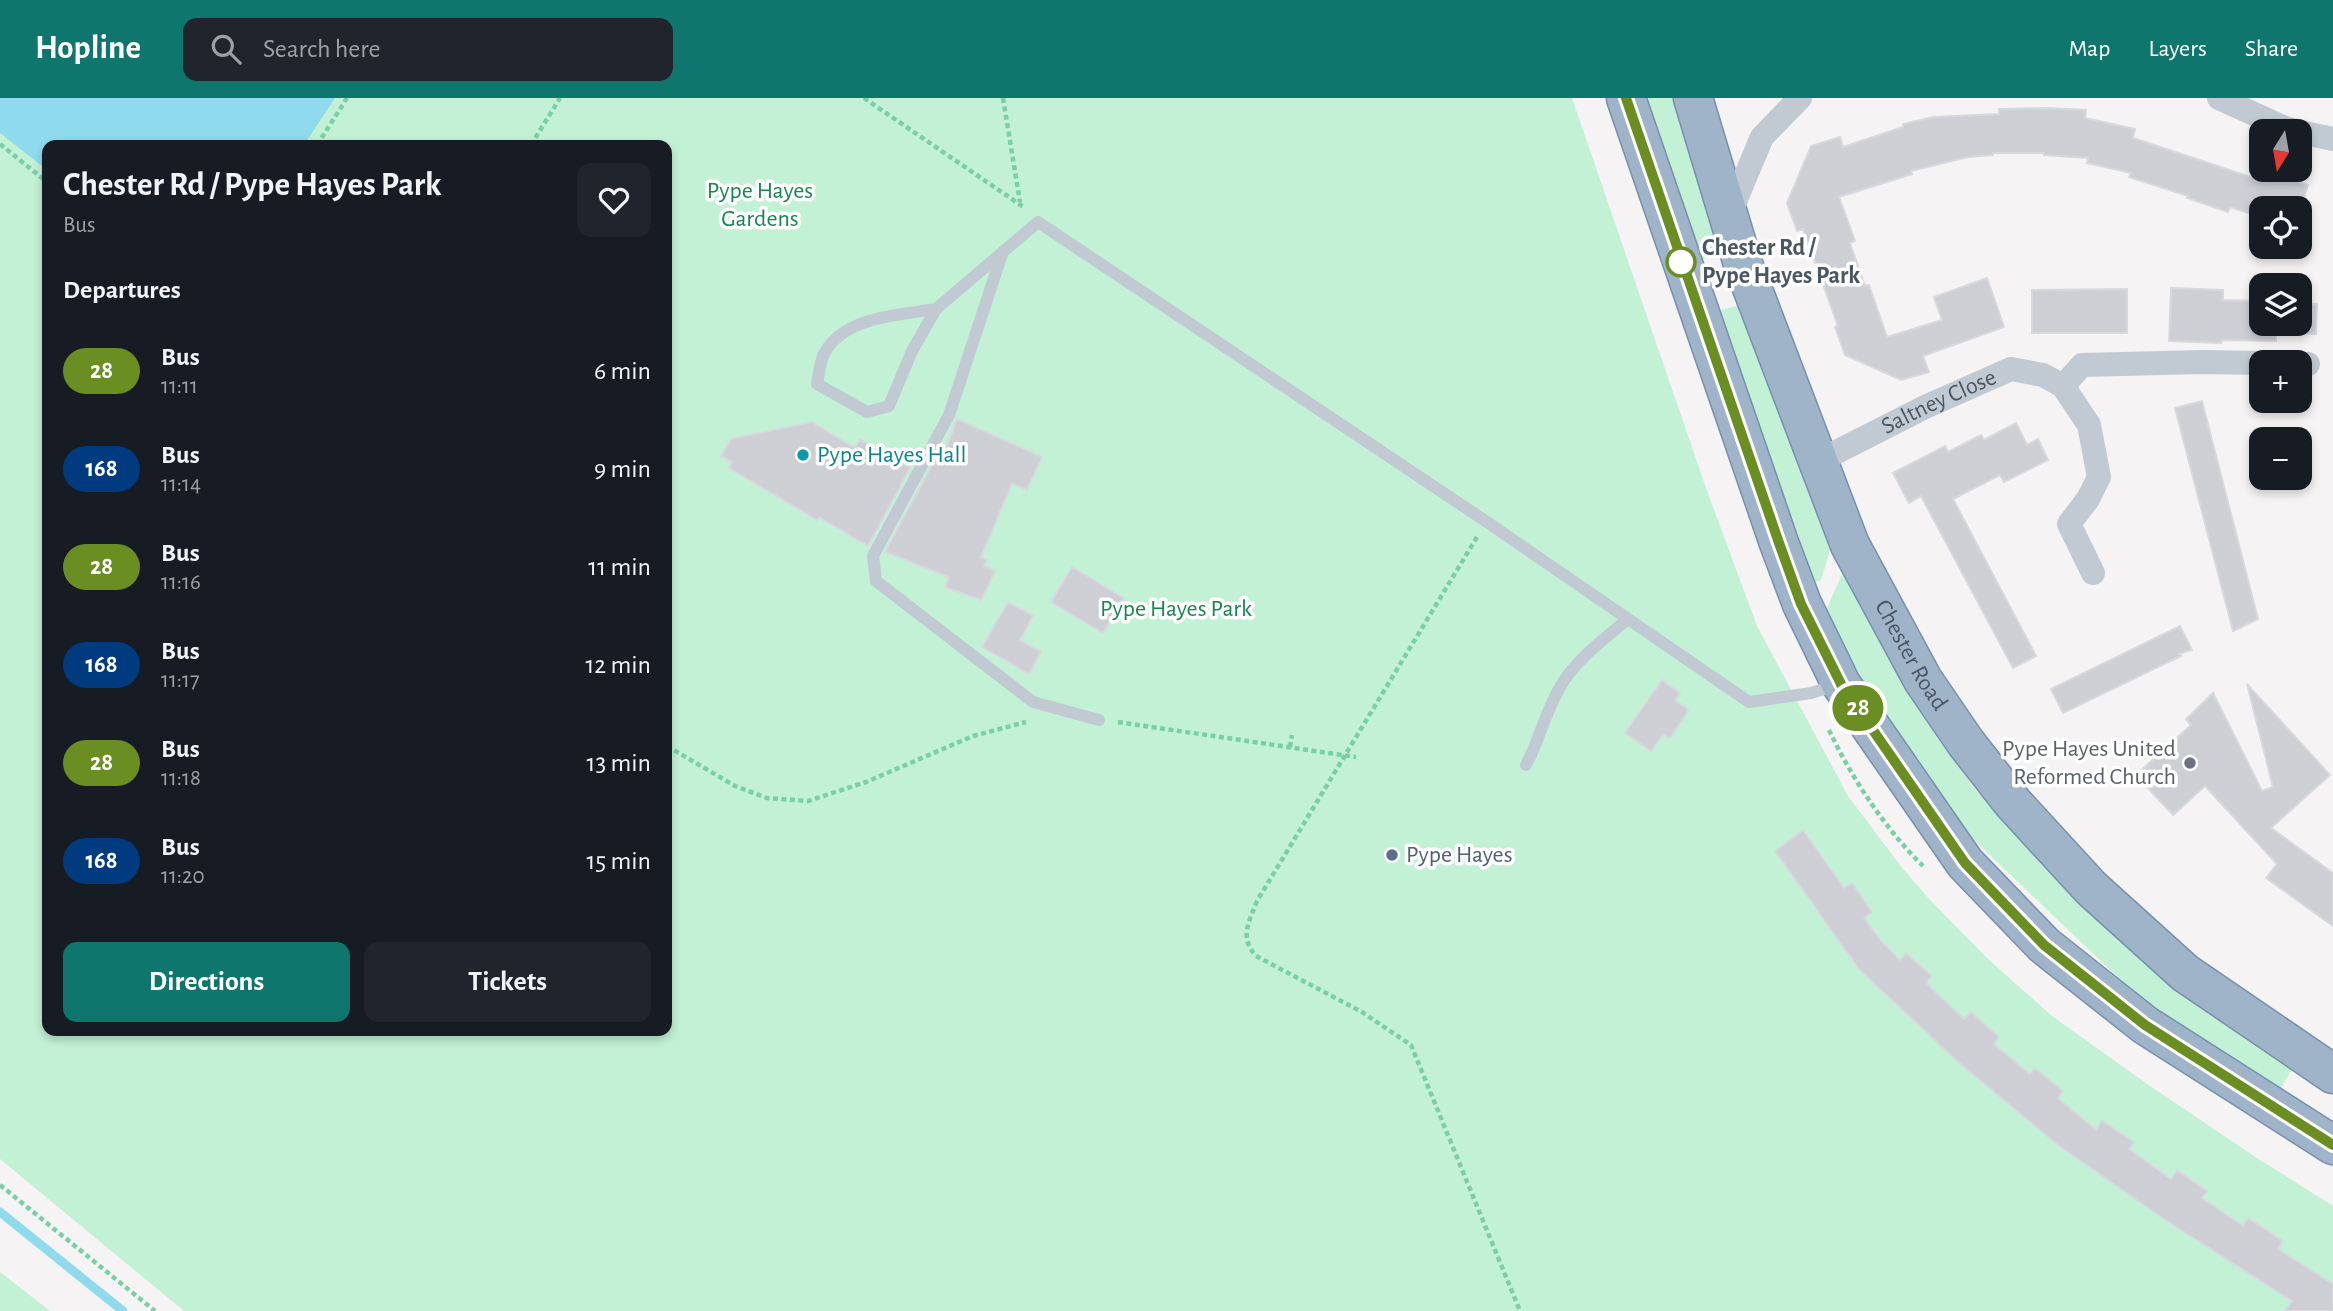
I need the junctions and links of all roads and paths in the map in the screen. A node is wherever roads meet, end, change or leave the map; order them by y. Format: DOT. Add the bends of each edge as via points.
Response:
graph roads {
  1 [pos="347,98"];
  2 [pos="560,98"];
  3 [pos="864,98"];
  4 [pos="1003,98"];
  5 [pos="1626,98"];
  6 [pos="1693,98"];
  7 [pos="1800,98"];
  8 [pos="2220,98"];
  9 [pos="2266,119"];
  10 [pos="2312,135"];
  11 [pos="2333,139"];
  12 [pos="320,140"];
  13 [pos="534,140"];
  14 [pos="0,144"];
  15 [pos="42,178"];
  16 [pos="1728,218"];
  17 [pos="1003,251"];
  18 [pos="1744,264"];
  19 [pos="1688,283"];
  20 [pos="936,309"];
  21 [pos="2249,363"];
  22 [pos="2063,386"];
  23 [pos="1817,462"];
  24 [pos="1487,522"];
  25 [pos="2093,573"];
  26 [pos="1628,619"];
  27 [pos="1841,684"];
  28 [pos="1035,719"];
  29 [pos="1099,720"];
  30 [pos="1292,735"];
  31 [pos="1290,747"];
  32 [pos="672,749"];
  33 [pos="1345,755"];
  34 [pos="1356,757"];
  35 [pos="1526,765"];
  36 [pos="2324,1068"];
  37 [pos="2282,1112"];
  38 [pos="2333,1144"];
  39 [pos="0,1185"];
  40 [pos="155,1311"];
  41 [pos="1520,1311"];
  1 -- 12 [label="path"];
  2 -- 13 [label="path"];
  3 -- 4 [label="path" via="1020,203"];
  5 -- 19 [label="highway"];
  6 -- 16 [label="highway, Chester Road"];
  7 -- 16 [label="street" via="1762,137"];
  8 -- 9 [label="street"];
  10 -- 11 [label="street"];
  14 -- 15 [label="path"];
  16 -- 18 [label="highway, Chester Road"];
  17 -- 20 [label="lane"];
  17 -- 24 [label="lane" via="1038,222"];
  17 -- 29 [label="lane" via="948,415 873,556 876,581 1033,702"];
  18 -- 19 [label="highway"];
  18 -- 23 [label="highway, Chester Road"];
  19 -- 27 [label="highway" via="1801,604"];
  20 -- 20 [label="lane" via="889,406 867,412 817,384 824,352 841,333 872,320"];
  21 -- 22 [label="street" via="2082,365"];
  22 -- 23 [label="street, Saltney Close" via="2043,374 2011,369"];
  22 -- 25 [label="street" via="2089,425 2099,477 2069,524"];
  23 -- 36 [label="highway, Chester Road" via="1850,545 1923,680 2013,803 2091,888 2185,973"];
  24 -- 26 [label="lane"];
  24 -- 33 [label="path"];
  26 -- 27 [label="lane" via="1749,702"];
  26 -- 35 [label="lane" via="1590,651 1559,688"];
  27 -- 37 [label="highway" via="1965,863 2044,945 2145,1025"];
  28 -- 32 [label="path" via="973,736 866,782 808,801 767,798 735,786"];
  29 -- 31 [label="path"];
  30 -- 31 [label="path"];
  31 -- 33 [label="path"];
  33 -- 34 [label="path"];
  33 -- 41 [label="path" via="1258,901 1248,925 1248,947 1256,956 1362,1012 1411,1045"];
  36 -- 37 [label="highway"];
  37 -- 38 [label="highway"];
  39 -- 40 [label="path"];
}
